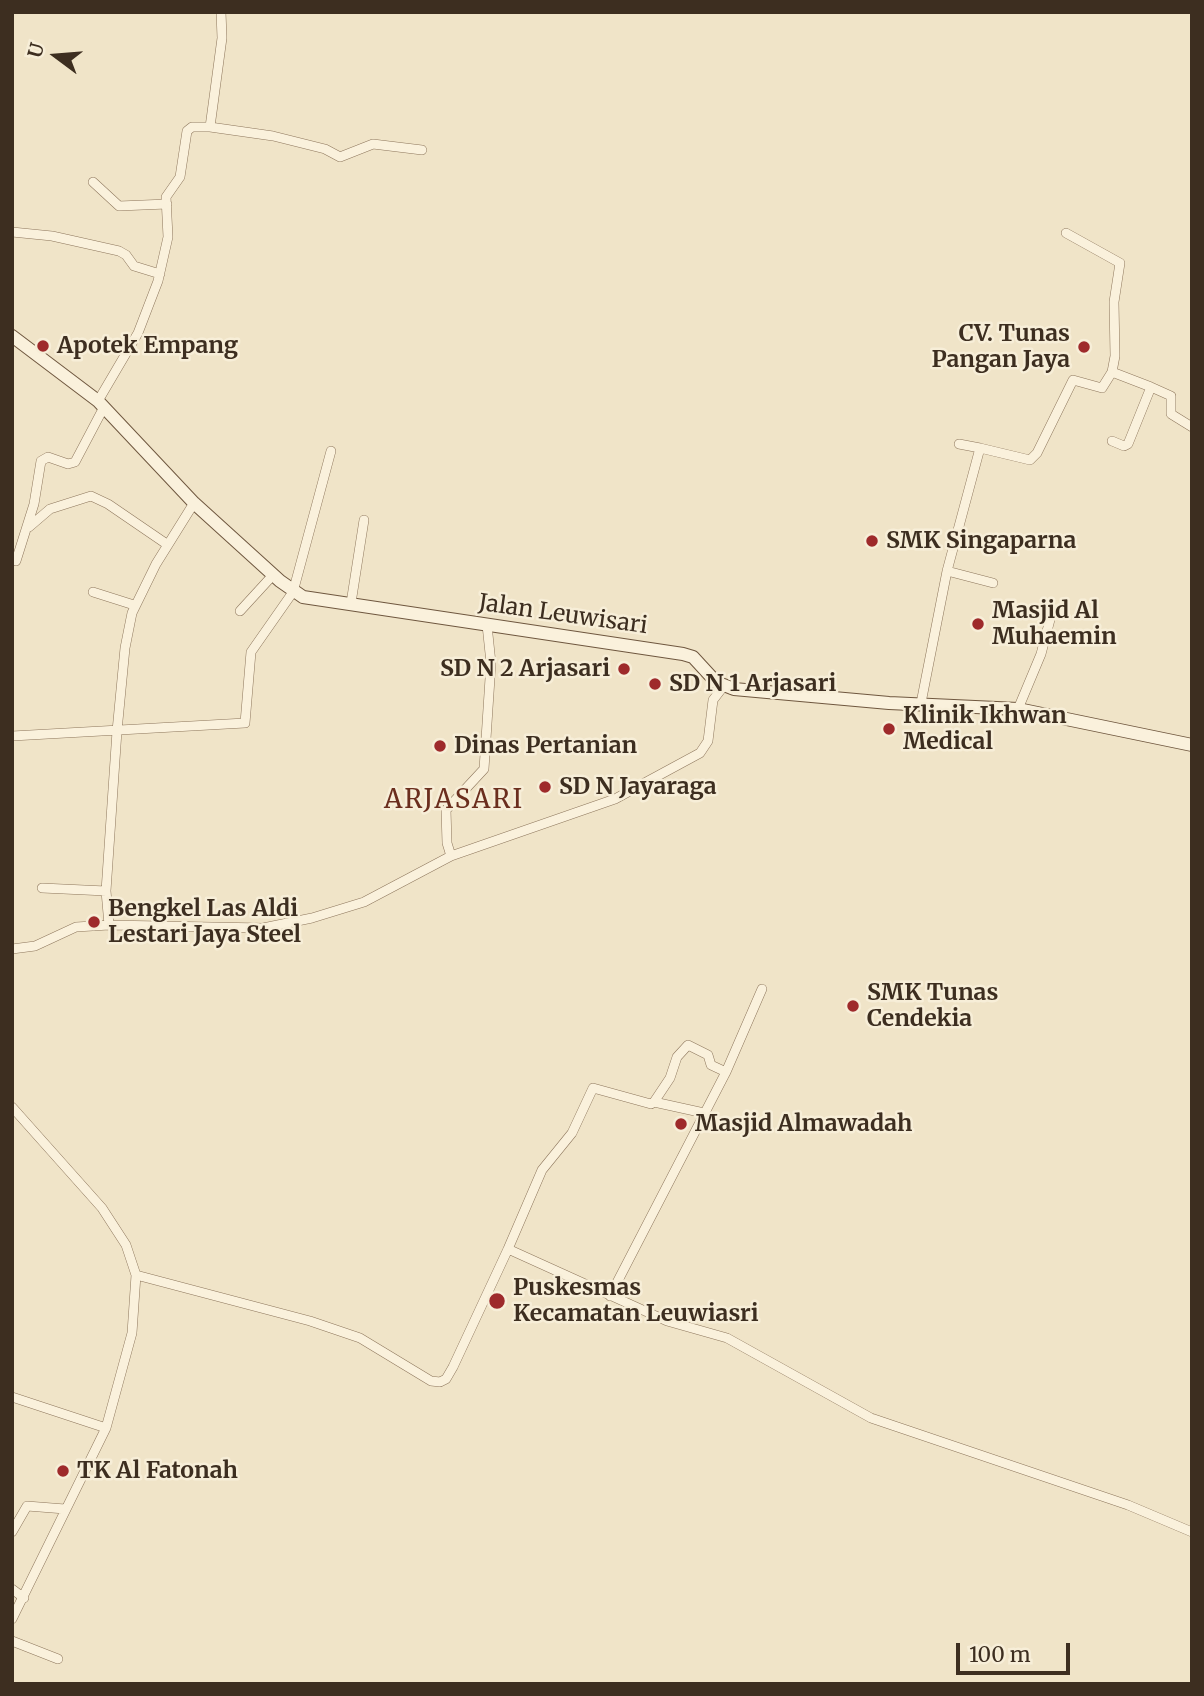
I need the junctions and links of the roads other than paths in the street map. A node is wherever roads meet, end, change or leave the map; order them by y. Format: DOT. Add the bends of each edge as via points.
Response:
graph roads {
  1 [pos="221,12"];
  2 [pos="210,127"];
  3 [pos="422,150"];
  4 [pos="93,182"];
  5 [pos="167,204"];
  6 [pos="12,232"];
  7 [pos="1066,233"];
  8 [pos="160,274"];
  9 [pos="12,336"];
  10 [pos="1112,372"];
  11 [pos="1151,387"];
  12 [pos="101,404"];
  13 [pos="1192,427"];
  14 [pos="1112,441"];
  15 [pos="959,444"];
  16 [pos="980,448"];
  17 [pos="331,451"];
  18 [pos="194,503"];
  19 [pos="364,520"];
  20 [pos="28,528"];
  21 [pos="168,545"];
  22 [pos="16,561"];
  23 [pos="947,571"];
  24 [pos="273,575"];
  25 [pos="993,583"];
  26 [pos="93,592"];
  27 [pos="293,592"];
  28 [pos="351,603"];
  29 [pos="134,606"];
  30 [pos="240,611"];
  31 [pos="1052,612"];
  32 [pos="487,625"];
  33 [pos="723,687"];
  34 [pos="921,703"];
  35 [pos="1018,709"];
  36 [pos="117,732"];
  37 [pos="12,736"];
  38 [pos="1192,745"];
  39 [pos="451,856"];
  40 [pos="42,888"];
  41 [pos="106,891"];
  42 [pos="109,925"];
  43 [pos="12,949"];
  44 [pos="762,989"];
  45 [pos="726,1072"];
  46 [pos="654,1102"];
  47 [pos="12,1107"];
  48 [pos="704,1113"];
  49 [pos="508,1250"];
  50 [pos="136,1275"];
  51 [pos="610,1296"];
  52 [pos="12,1396"];
  53 [pos="107,1428"];
  54 [pos="65,1509"];
  55 [pos="12,1532"];
  56 [pos="1192,1532"];
  57 [pos="12,1589"];
  58 [pos="24,1598"];
  59 [pos="12,1619"];
  60 [pos="12,1641"];
  61 [pos="58,1659"];
  1 -- 2 [label="street"];
  2 -- 3 [label="street" via="273,136 340,157 373,144"];
  2 -- 5 [label="street" via="187,131 180,177 168,191"];
  4 -- 5 [label="street" via="119,206"];
  5 -- 8 [label="street" via="168,237"];
  6 -- 8 [label="street" via="121,252 134,266"];
  7 -- 10 [label="street" via="1120,263"];
  8 -- 12 [label="street" via="138,332"];
  9 -- 12 [label="main road, Jalan Leuwisari"];
  10 -- 11 [label="street"];
  10 -- 16 [label="street" via="1102,388 1073,380 1031,460"];
  11 -- 13 [label="street" via="1171,396 1169,411"];
  11 -- 14 [label="street" via="1128,444"];
  12 -- 18 [label="main road, Jalan Leuwisari"];
  12 -- 20 [label="street" via="77,460 68,464 48,457 41,461"];
  15 -- 16 [label="street"];
  16 -- 23 [label="street"];
  17 -- 27 [label="street"];
  18 -- 21 [label="street"];
  18 -- 24 [label="main road, Jalan Leuwisari"];
  19 -- 28 [label="street"];
  20 -- 21 [label="street" via="50,509 91,496"];
  20 -- 22 [label="street"];
  21 -- 29 [label="street"];
  23 -- 25 [label="street"];
  23 -- 34 [label="street"];
  24 -- 27 [label="main road, Jalan Leuwisari"];
  24 -- 30 [label="street"];
  26 -- 29 [label="street"];
  27 -- 28 [label="main road, Jalan Leuwisari"];
  27 -- 36 [label="street" via="251,652 245,723"];
  28 -- 32 [label="main road, Jalan Leuwisari"];
  29 -- 36 [label="street"];
  31 -- 35 [label="street" via="1041,654"];
  32 -- 33 [label="main road, Jalan Leuwisari" via="690,655"];
  32 -- 39 [label="street" via="491,663 484,769 446,810"];
  33 -- 34 [label="main road" via="810,698"];
  33 -- 39 [label="street" via="713,700 708,741 701,753 615,799"];
  34 -- 35 [label="main road"];
  35 -- 38 [label="main road"];
  36 -- 37 [label="street"];
  36 -- 41 [label="street"];
  39 -- 42 [label="street" via="364,902 276,926"];
  40 -- 41 [label="street"];
  41 -- 42 [label="street"];
  42 -- 43 [label="street" via="76,927 34,946"];
  44 -- 45 [label="street"];
  45 -- 46 [label="street" via="688,1045"];
  45 -- 48 [label="street"];
  46 -- 48 [label="street"];
  46 -- 49 [label="street" via="593,1088 572,1133 542,1170"];
  47 -- 50 [label="street" via="107,1216 126,1245"];
  48 -- 51 [label="street"];
  49 -- 50 [label="street" via="453,1367 440,1382 360,1338"];
  49 -- 51 [label="street"];
  50 -- 53 [label="street" via="132,1333"];
  51 -- 56 [label="street" via="667,1321 727,1338 871,1418 1128,1504"];
  52 -- 53 [label="street"];
  53 -- 54 [label="street"];
  54 -- 55 [label="street" via="27,1506"];
  54 -- 58 [label="street"];
  57 -- 58 [label="street"];
  58 -- 59 [label="street"];
  60 -- 61 [label="street"];
}
